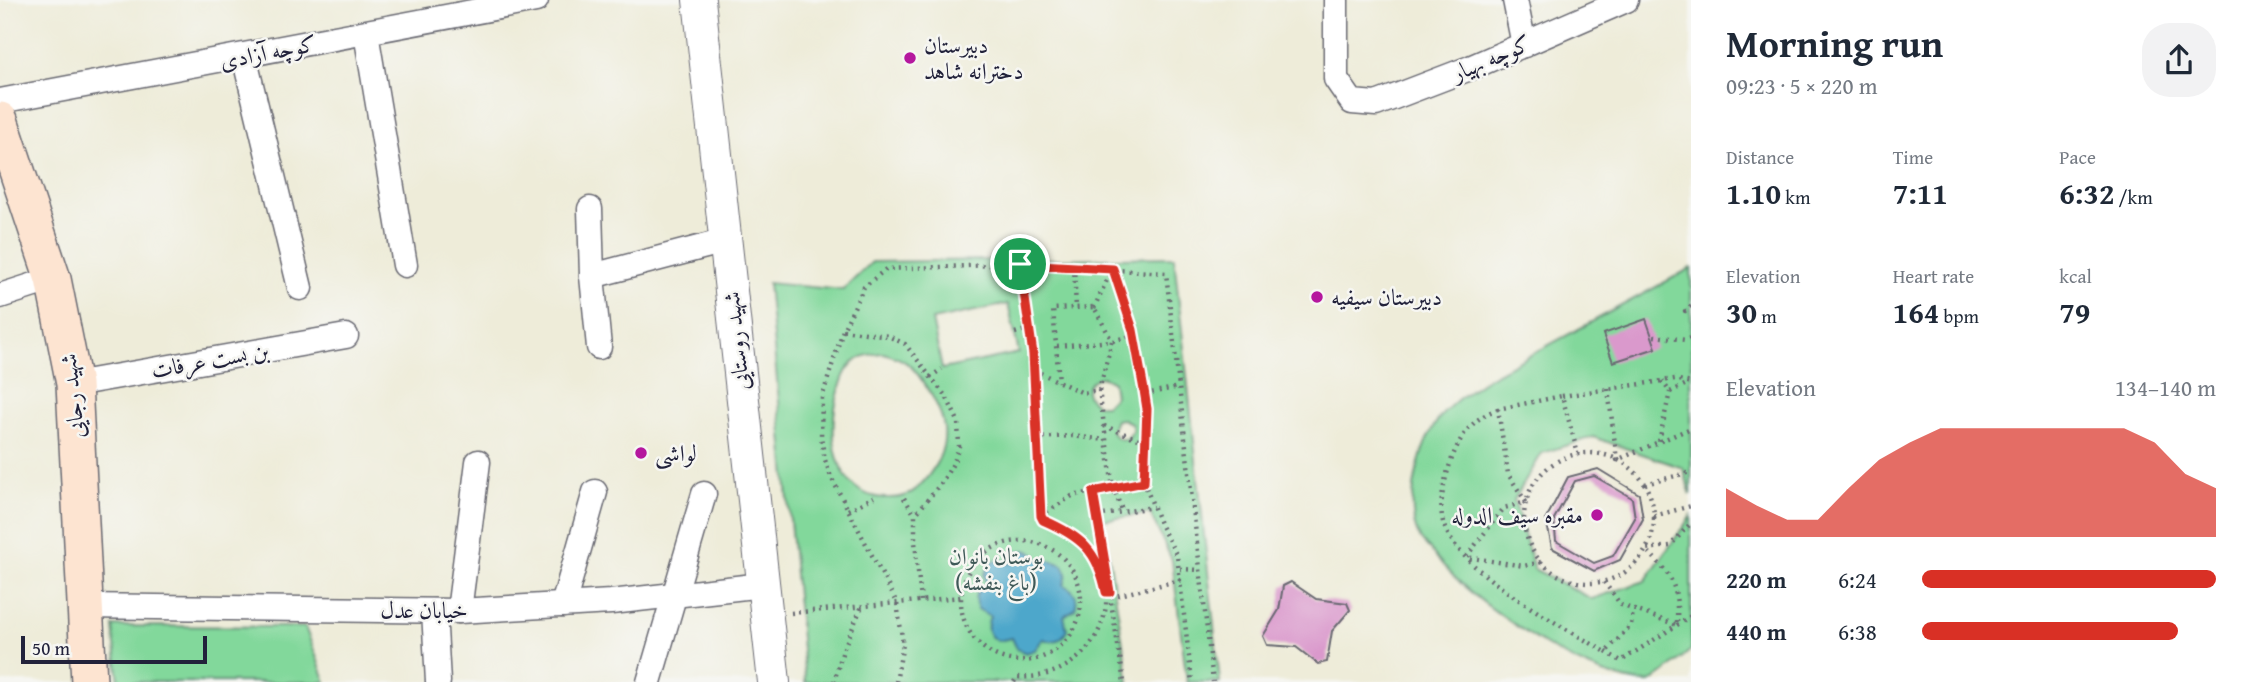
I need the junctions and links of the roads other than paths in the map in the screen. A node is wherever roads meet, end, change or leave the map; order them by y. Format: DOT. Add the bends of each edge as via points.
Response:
graph roads {
  1 [pos="536,0"];
  2 [pos="699,0"];
  3 [pos="1336,0"];
  4 [pos="1515,0"];
  5 [pos="1626,0"];
  6 [pos="366,33"];
  7 [pos="1524,45"];
  8 [pos="244,56"];
  9 [pos="0,101"];
  10 [pos="0,120"];
  11 [pos="590,209"];
  12 [pos="725,241"];
  13 [pos="405,265"];
  14 [pos="592,276"];
  15 [pos="53,279"];
  16 [pos="300,288"];
  17 [pos="0,296"];
  18 [pos="346,336"];
  19 [pos="599,347"];
  20 [pos="74,383"];
  21 [pos="478,462"];
  22 [pos="595,492"];
  23 [pos="704,494"];
  24 [pos="674,594"];
  25 [pos="765,600"];
  26 [pos="563,605"];
  27 [pos="84,606"];
  28 [pos="447,611"];
  29 [pos="89,682"];
  30 [pos="438,682"];
  31 [pos="649,682"];
  32 [pos="774,682"];
  1 -- 6 [label="street, کوچه آزادی"];
  2 -- 12 [label="street, شهید روستایی"];
  3 -- 7 [label="street, کوچه بهیار" via="1336,79 1352,102 1376,104"];
  4 -- 7 [label="street"];
  5 -- 7 [label="street, کوچه بهیار"];
  6 -- 8 [label="street, کوچه آزادی"];
  6 -- 13 [label="street"];
  8 -- 9 [label="street, کوچه آزادی"];
  8 -- 16 [label="street"];
  10 -- 15 [label="main road, شهید رجایی"];
  11 -- 14 [label="street"];
  12 -- 14 [label="street"];
  12 -- 25 [label="street, شهید روستایی"];
  14 -- 19 [label="street"];
  15 -- 17 [label="street"];
  15 -- 20 [label="main road, شهید رجایی"];
  18 -- 20 [label="street, بن بست عرفات"];
  20 -- 27 [label="main road, شهید رجایی"];
  21 -- 28 [label="street"];
  22 -- 26 [label="street"];
  23 -- 24 [label="street"];
  24 -- 25 [label="street, خیابان عدل"];
  24 -- 26 [label="street, خیابان عدل"];
  24 -- 31 [label="street"];
  25 -- 32 [label="street, شهید روستایی"];
  26 -- 28 [label="street, خیابان عدل"];
  27 -- 28 [label="street, خیابان عدل"];
  27 -- 29 [label="main road, شهید رجایی"];
  28 -- 30 [label="street"];
}
